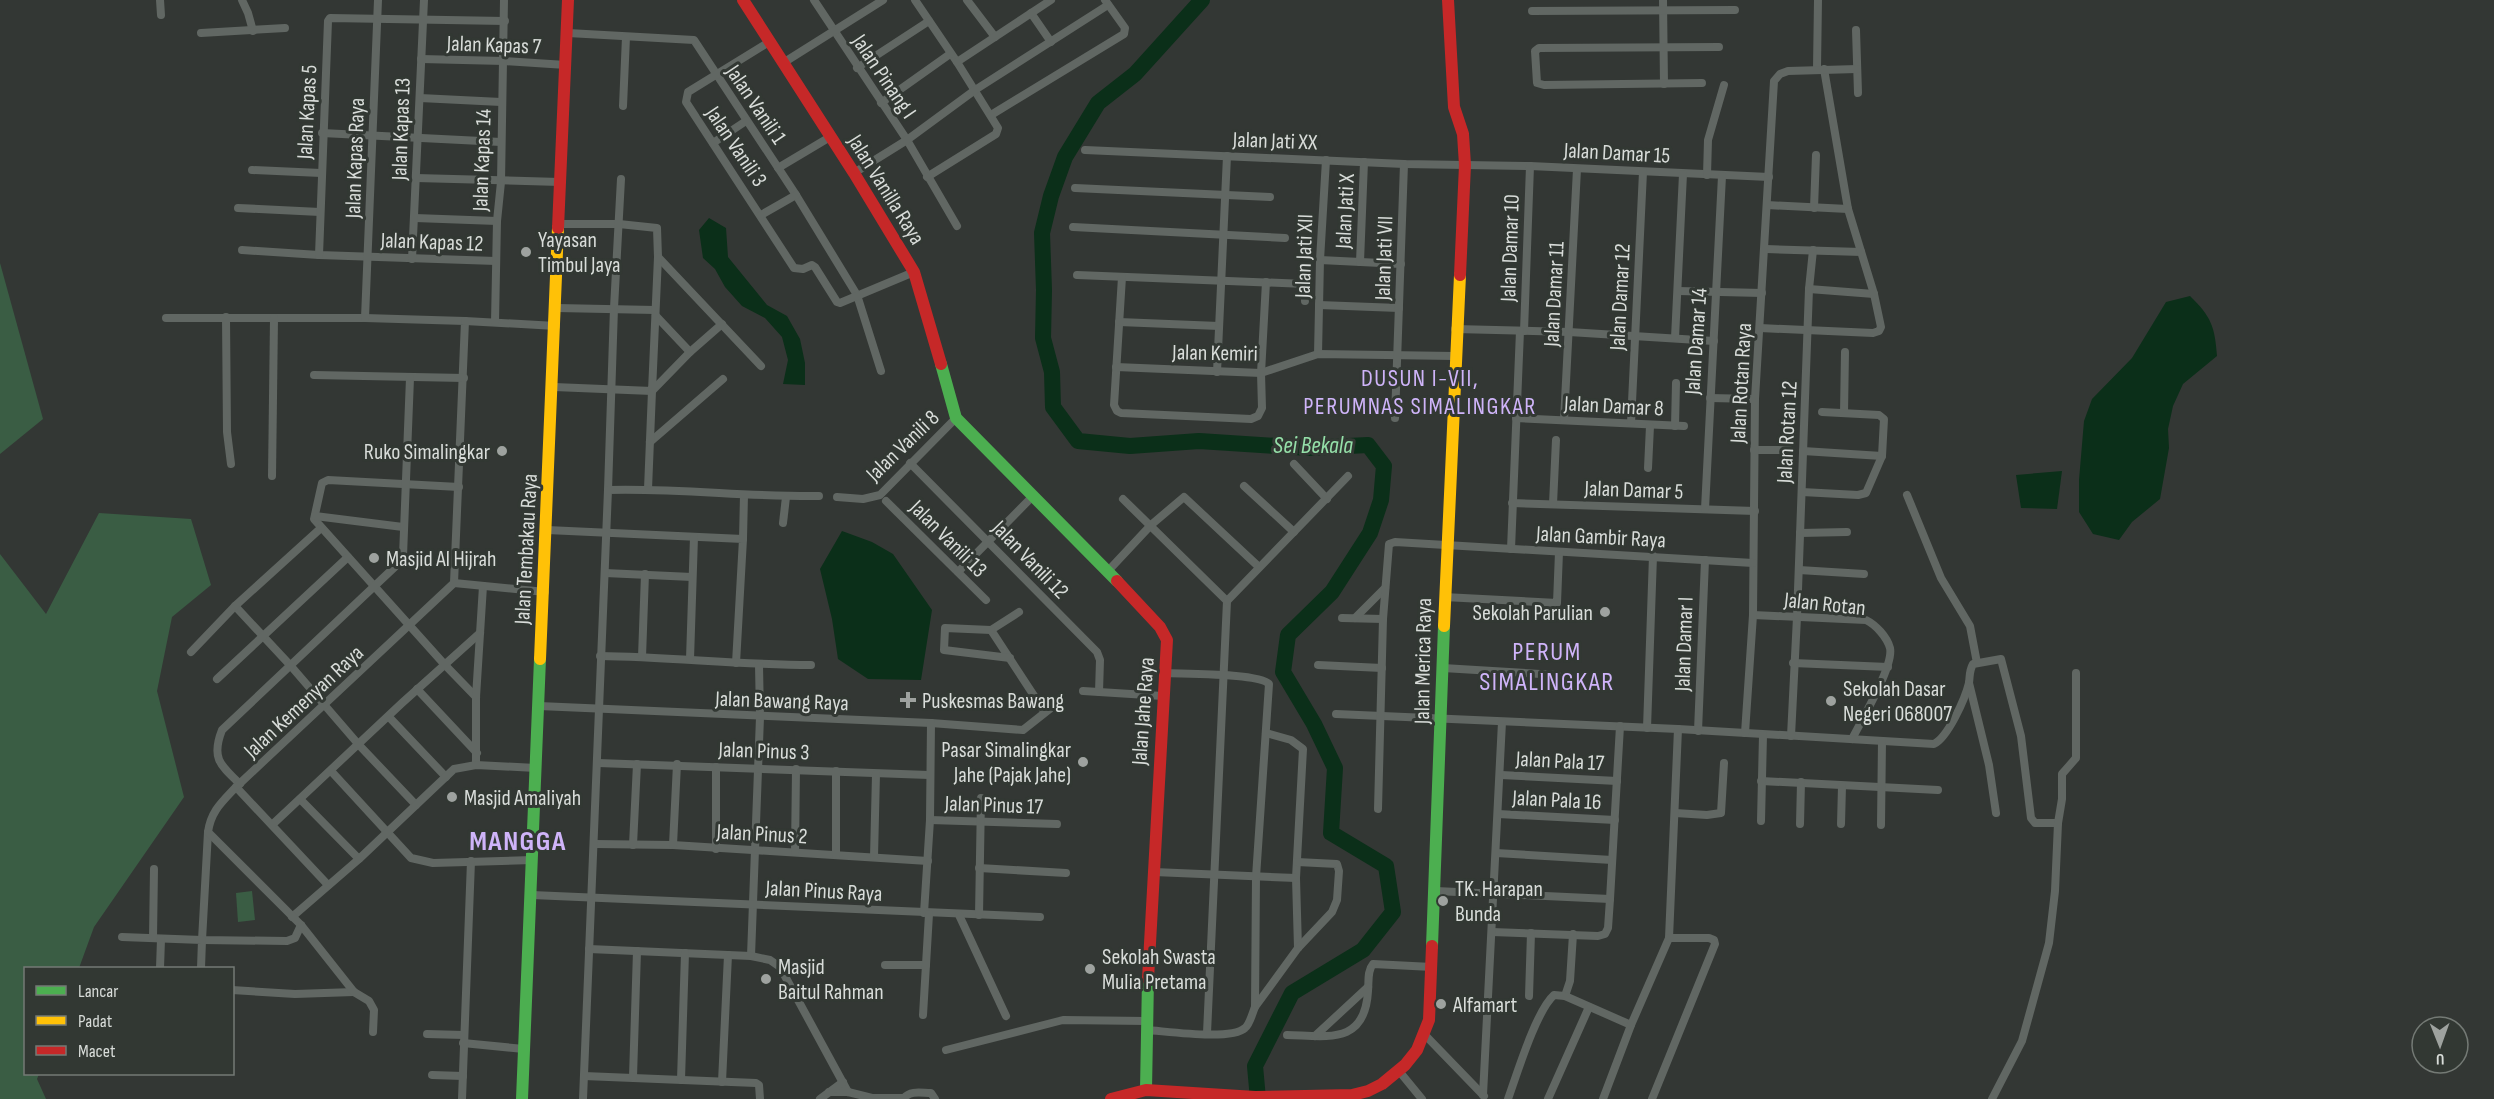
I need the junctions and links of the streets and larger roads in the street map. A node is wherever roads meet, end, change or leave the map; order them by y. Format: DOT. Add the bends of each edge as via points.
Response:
graph roads {
  1 [pos="160,0"];
  2 [pos="242,0"];
  3 [pos="378,0"];
  4 [pos="424,0"];
  5 [pos="504,0"];
  6 [pos="568,0"];
  7 [pos="743,0"];
  8 [pos="814,0"];
  9 [pos="883,0"];
  10 [pos="915,0"];
  11 [pos="966,0"];
  12 [pos="1051,0"];
  13 [pos="1448,0"];
  14 [pos="1663,0"];
  15 [pos="1818,0"];
  16 [pos="1107,3"];
  17 [pos="1663,10"];
  18 [pos="1736,10"];
  19 [pos="1532,11"];
  20 [pos="1031,13"];
  21 [pos="161,15"];
  22 [pos="377,20"];
  23 [pos="424,20"];
  24 [pos="505,21"];
  25 [pos="929,21"];
  26 [pos="285,28"];
  27 [pos="1856,30"];
  28 [pos="253,31"];
  29 [pos="833,31"];
  30 [pos="201,33"];
  31 [pos="568,33"];
  32 [pos="626,37"];
  33 [pos="995,37"];
  34 [pos="769,42"];
  35 [pos="1051,42"];
  36 [pos="1719,46"];
  37 [pos="1664,47"];
  38 [pos="950,54"];
  39 [pos="421,59"];
  40 [pos="504,61"];
  41 [pos="957,62"];
  42 [pos="783,63"];
  43 [pos="566,65"];
  44 [pos="858,68"];
  45 [pos="1821,68"];
  46 [pos="1857,69"];
  47 [pos="716,75"];
  48 [pos="1702,83"];
  49 [pos="1664,84"];
  50 [pos="1724,85"];
  51 [pos="975,90"];
  52 [pos="1858,93"];
  53 [pos="420,98"];
  54 [pos="501,102"];
  55 [pos="881,103"];
  56 [pos="623,106"];
  57 [pos="991,115"];
  58 [pos="746,121"];
  59 [pos="322,133"];
  60 [pos="373,136"];
  61 [pos="417,137"];
  62 [pos="830,137"];
  63 [pos="907,140"];
  64 [pos="501,142"];
  65 [pos="713,143"];
  66 [pos="1085,150"];
  67 [pos="1816,155"];
  68 [pos="1227,156"];
  69 [pos="1326,160"];
  70 [pos="1365,162"];
  71 [pos="1404,164"];
  72 [pos="1464,165"];
  73 [pos="1530,166"];
  74 [pos="778,168"];
  75 [pos="1577,169"];
  76 [pos="252,170"];
  77 [pos="854,172"];
  78 [pos="1643,172"];
  79 [pos="321,173"];
  80 [pos="1683,174"];
  81 [pos="1707,175"];
  82 [pos="1722,176"];
  83 [pos="927,177"];
  84 [pos="1768,177"];
  85 [pos="416,178"];
  86 [pos="621,179"];
  87 [pos="501,182"];
  88 [pos="560,182"];
  89 [pos="1075,188"];
  90 [pos="796,195"];
  91 [pos="1227,195"];
  92 [pos="1270,197"];
  93 [pos="1767,205"];
  94 [pos="238,208"];
  95 [pos="1814,208"];
  96 [pos="1848,208"];
  97 [pos="320,212"];
  98 [pos="761,215"];
  99 [pos="415,218"];
  100 [pos="497,221"];
  101 [pos="558,224"];
  102 [pos="619,224"];
  103 [pos="957,226"];
  104 [pos="1073,227"];
  105 [pos="1223,236"];
  106 [pos="1286,238"];
  107 [pos="1766,249"];
  108 [pos="242,250"];
  109 [pos="1813,250"];
  110 [pos="1861,252"];
  111 [pos="319,255"];
  112 [pos="368,257"];
  113 [pos="658,257"];
  114 [pos="412,259"];
  115 [pos="1320,260"];
  116 [pos="496,261"];
  117 [pos="1360,262"];
  118 [pos="1401,264"];
  119 [pos="914,272"];
  120 [pos="1077,275"];
  121 [pos="1122,277"];
  122 [pos="1221,281"];
  123 [pos="1266,282"];
  124 [pos="1809,289"];
  125 [pos="1678,291"];
  126 [pos="1717,292"];
  127 [pos="1762,293"];
  128 [pos="1874,294"];
  129 [pos="857,295"];
  130 [pos="1305,301"];
  131 [pos="1319,305"];
  132 [pos="557,308"];
  133 [pos="614,308"];
  134 [pos="1399,308"];
  135 [pos="656,313"];
  136 [pos="226,317"];
  137 [pos="166,318"];
  138 [pos="274,318"];
  139 [pos="365,318"];
  140 [pos="465,321"];
  141 [pos="495,322"];
  142 [pos="1119,322"];
  143 [pos="722,324"];
  144 [pos="556,326"];
  145 [pos="1219,326"];
  146 [pos="1760,328"];
  147 [pos="1455,329"];
  148 [pos="1809,329"];
  149 [pos="1522,331"];
  150 [pos="1569,332"];
  151 [pos="1635,336"];
  152 [pos="1675,338"];
  153 [pos="1714,341"];
  154 [pos="690,352"];
  155 [pos="1845,352"];
  156 [pos="1396,353"];
  157 [pos="1318,354"];
  158 [pos="1454,356"];
  159 [pos="761,366"];
  160 [pos="1116,366"];
  161 [pos="881,371"];
  162 [pos="1217,372"];
  163 [pos="1261,373"];
  164 [pos="314,375"];
  165 [pos="410,378"];
  166 [pos="464,378"];
  167 [pos="723,379"];
  168 [pos="1676,383"];
  169 [pos="554,387"];
  170 [pos="612,389"];
  171 [pos="651,391"];
  172 [pos="1710,398"];
  173 [pos="1755,399"];
  174 [pos="1822,412"];
  175 [pos="1844,413"];
  176 [pos="956,418"];
  177 [pos="1395,418"];
  178 [pos="1516,418"];
  179 [pos="1564,420"];
  180 [pos="1631,423"];
  181 [pos="1650,426"];
  182 [pos="1556,440"];
  183 [pos="650,442"];
  184 [pos="1754,450"];
  185 [pos="1789,450"];
  186 [pos="1803,451"];
  187 [pos="1882,456"];
  188 [pos="910,463"];
  189 [pos="231,464"];
  190 [pos="1294,464"];
  191 [pos="1648,468"];
  192 [pos="272,476"];
  193 [pos="1348,476"];
  194 [pos="405,484"];
  195 [pos="1244,486"];
  196 [pos="459,487"];
  197 [pos="648,489"];
  198 [pos="608,490"];
  199 [pos="1802,492"];
  200 [pos="744,495"];
  201 [pos="1907,495"];
  202 [pos="819,496"];
  203 [pos="786,497"];
  204 [pos="837,497"];
  205 [pos="1032,497"];
  206 [pos="1123,499"];
  207 [pos="1327,499"];
  208 [pos="886,501"];
  209 [pos="1512,503"];
  210 [pos="1553,504"];
  211 [pos="1705,509"];
  212 [pos="1755,511"];
  213 [pos="315,516"];
  214 [pos="783,523"];
  215 [pos="1151,525"];
  216 [pos="321,528"];
  217 [pos="403,528"];
  218 [pos="547,530"];
  219 [pos="1294,532"];
  220 [pos="1847,532"];
  221 [pos="1800,533"];
  222 [pos="606,534"];
  223 [pos="694,537"];
  224 [pos="742,539"];
  225 [pos="989,541"];
  226 [pos="1448,546"];
  227 [pos="1511,549"];
  228 [pos="1559,552"];
  229 [pos="1653,556"];
  230 [pos="348,557"];
  231 [pos="1705,560"];
  232 [pos="1753,562"];
  233 [pos="1259,567"];
  234 [pos="1799,570"];
  235 [pos="1108,571"];
  236 [pos="958,572"];
  237 [pos="605,573"];
  238 [pos="645,574"];
  239 [pos="1864,574"];
  240 [pos="692,577"];
  241 [pos="454,584"];
  242 [pos="375,586"];
  243 [pos="483,586"];
  244 [pos="1385,588"];
  245 [pos="545,592"];
  246 [pos="1444,597"];
  247 [pos="986,600"];
  248 [pos="1227,601"];
  249 [pos="235,606"];
  250 [pos="1019,612"];
  251 [pos="1753,615"];
  252 [pos="1797,617"];
  253 [pos="1342,618"];
  254 [pos="1355,618"];
  255 [pos="1383,619"];
  256 [pos="410,627"];
  257 [pos="991,630"];
  258 [pos="480,633"];
  259 [pos="264,637"];
  260 [pos="191,652"];
  261 [pos="600,656"];
  262 [pos="642,657"];
  263 [pos="1010,658"];
  264 [pos="690,659"];
  265 [pos="736,663"];
  266 [pos="1794,663"];
  267 [pos="1977,663"];
  268 [pos="290,665"];
  269 [pos="445,665"];
  270 [pos="759,665"];
  271 [pos="811,665"];
  272 [pos="1318,665"];
  273 [pos="1888,667"];
  274 [pos="1382,668"];
  275 [pos="1443,668"];
  276 [pos="1165,673"];
  277 [pos="2076,673"];
  278 [pos="1223,675"];
  279 [pos="1557,675"];
  280 [pos="217,679"];
  281 [pos="1968,683"];
  282 [pos="417,689"];
  283 [pos="1083,691"];
  284 [pos="1099,692"];
  285 [pos="1163,696"];
  286 [pos="476,697"];
  287 [pos="1061,700"];
  288 [pos="324,705"];
  289 [pos="539,706"];
  290 [pos="598,710"];
  291 [pos="1044,711"];
  292 [pos="1336,714"];
  293 [pos="1380,716"];
  294 [pos="389,717"];
  295 [pos="760,717"];
  296 [pos="1442,718"];
  297 [pos="1503,722"];
  298 [pos="930,723"];
  299 [pos="1620,726"];
  300 [pos="1647,728"];
  301 [pos="1678,729"];
  302 [pos="1698,731"];
  303 [pos="1266,733"];
  304 [pos="1745,733"];
  305 [pos="1763,735"];
  306 [pos="1791,736"];
  307 [pos="1851,739"];
  308 [pos="1882,741"];
  309 [pos="359,745"];
  310 [pos="477,753"];
  311 [pos="598,762"];
  312 [pos="1724,763"];
  313 [pos="637,764"];
  314 [pos="677,764"];
  315 [pos="476,765"];
  316 [pos="716,766"];
  317 [pos="536,768"];
  318 [pos="757,769"];
  319 [pos="796,769"];
  320 [pos="331,771"];
  321 [pos="836,771"];
  322 [pos="876,774"];
  323 [pos="929,775"];
  324 [pos="1501,775"];
  325 [pos="446,777"];
  326 [pos="1617,781"];
  327 [pos="1761,781"];
  328 [pos="1801,782"];
  329 [pos="238,786"];
  330 [pos="1842,786"];
  331 [pos="1881,788"];
  332 [pos="1938,790"];
  333 [pos="981,798"];
  334 [pos="300,799"];
  335 [pos="416,805"];
  336 [pos="1378,809"];
  337 [pos="1676,813"];
  338 [pos="1996,813"];
  339 [pos="1498,814"];
  340 [pos="930,820"];
  341 [pos="1615,820"];
  342 [pos="1761,821"];
  343 [pos="981,823"];
  344 [pos="2058,823"];
  345 [pos="273,824"];
  346 [pos="1057,824"];
  347 [pos="1800,824"];
  348 [pos="1841,824"];
  349 [pos="1881,825"];
  350 [pos="208,832"];
  351 [pos="388,832"];
  352 [pos="595,844"];
  353 [pos="633,845"];
  354 [pos="673,845"];
  355 [pos="716,849"];
  356 [pos="755,851"];
  357 [pos="795,852"];
  358 [pos="1496,853"];
  359 [pos="836,855"];
  360 [pos="874,857"];
  361 [pos="359,859"];
  362 [pos="532,860"];
  363 [pos="1612,860"];
  364 [pos="471,861"];
  365 [pos="928,861"];
  366 [pos="1297,862"];
  367 [pos="979,868"];
  368 [pos="154,869"];
  369 [pos="1154,872"];
  370 [pos="1066,873"];
  371 [pos="1214,876"];
  372 [pos="1256,877"];
  373 [pos="1296,878"];
  374 [pos="328,885"];
  375 [pos="1436,891"];
  376 [pos="1494,893"];
  377 [pos="532,895"];
  378 [pos="591,897"];
  379 [pos="1610,900"];
  380 [pos="753,904"];
  381 [pos="927,914"];
  382 [pos="959,915"];
  383 [pos="979,915"];
  384 [pos="292,917"];
  385 [pos="1041,917"];
  386 [pos="301,925"];
  387 [pos="1492,932"];
  388 [pos="1531,933"];
  389 [pos="1573,934"];
  390 [pos="122,937"];
  391 [pos="1669,938"];
  392 [pos="157,939"];
  393 [pos="202,940"];
  394 [pos="1298,948"];
  395 [pos="589,949"];
  396 [pos="637,951"];
  397 [pos="685,953"];
  398 [pos="728,955"];
  399 [pos="751,956"];
  400 [pos="885,965"];
  401 [pos="926,965"];
  402 [pos="160,967"];
  403 [pos="201,967"];
  404 [pos="1432,967"];
  405 [pos="1368,987"];
  406 [pos="234,990"];
  407 [pos="354,992"];
  408 [pos="1529,996"];
  409 [pos="1565,996"];
  410 [pos="1255,1007"];
  411 [pos="1589,1007"];
  412 [pos="923,1015"];
  413 [pos="1006,1016"];
  414 [pos="1146,1025"];
  415 [pos="1631,1025"];
  416 [pos="373,1032"];
  417 [pos="1207,1033"];
  418 [pos="427,1034"];
  419 [pos="1287,1035"];
  420 [pos="1425,1035"];
  421 [pos="1315,1036"];
  422 [pos="463,1039"];
  423 [pos="525,1049"];
  424 [pos="946,1050"];
  425 [pos="1399,1071"];
  426 [pos="432,1075"];
  427 [pos="463,1076"];
  428 [pos="584,1076"];
  429 [pos="633,1077"];
  430 [pos="681,1080"];
  431 [pos="722,1082"];
  432 [pos="843,1082"];
  433 [pos="829,1092"];
  434 [pos="848,1092"];
  435 [pos="1145,1095"];
  436 [pos="1189,1096"];
  437 [pos="1485,1097"];
  438 [pos="904,1098"];
  439 [pos="462,1099"];
  440 [pos="522,1099"];
  441 [pos="583,1099"];
  442 [pos="760,1099"];
  443 [pos="820,1099"];
  444 [pos="935,1099"];
  445 [pos="1111,1099"];
  446 [pos="1422,1099"];
  447 [pos="1508,1099"];
  448 [pos="1548,1099"];
  449 [pos="1602,1099"];
  450 [pos="1652,1099"];
  451 [pos="1992,1099"];
  1 -- 21 [label="street"];
  2 -- 28 [label="street"];
  3 -- 22 [label="street, Jalan Kapas Raya"];
  4 -- 23 [label="street, Jalan Kapas 13"];
  5 -- 24 [label="street, Jalan Kapas 14"];
  6 -- 31 [label="street, Jalan Tembakau Raya"];
  7 -- 34 [label="street, Jalan Vanilla Raya"];
  8 -- 29 [label="street, Jalan Pinang I"];
  9 -- 29 [label="street"];
  10 -- 25 [label="street"];
  11 -- 33 [label="street"];
  12 -- 20 [label="street"];
  13 -- 72 [label="street, Jalan Merica Raya" via="1454,107 1462,134"];
  14 -- 17 [label="street"];
  15 -- 45 [label="street"];
  16 -- 35 [label="street"];
  16 -- 57 [label="street" via="1125,28 1124,34"];
  17 -- 18 [label="street"];
  17 -- 19 [label="street"];
  17 -- 37 [label="street"];
  20 -- 33 [label="street"];
  20 -- 35 [label="street"];
  22 -- 23 [label="street"];
  22 -- 59 [label="street, Jalan Kapas 5" via="334,17 328,21"];
  22 -- 60 [label="street, Jalan Kapas Raya"];
  23 -- 24 [label="street"];
  23 -- 39 [label="street, Jalan Kapas 13"];
  24 -- 40 [label="street, Jalan Kapas 14"];
  25 -- 38 [label="street"];
  25 -- 44 [label="street"];
  26 -- 28 [label="street"];
  27 -- 46 [label="street"];
  28 -- 30 [label="street"];
  29 -- 42 [label="street"];
  29 -- 44 [label="street, Jalan Pinang I"];
  31 -- 32 [label="street, Jalan Vanili 1"];
  31 -- 43 [label="street, Jalan Tembakau Raya"];
  32 -- 47 [label="street, Jalan Vanili 1" via="694,40"];
  32 -- 56 [label="street"];
  33 -- 41 [label="street"];
  34 -- 42 [label="street, Jalan Vanilla Raya"];
  34 -- 47 [label="street, Jalan Vanili 3"];
  35 -- 51 [label="street"];
  36 -- 37 [label="street"];
  37 -- 49 [label="street"];
  37 -- 49 [label="street" via="1539,48 1534,58 1535,78 1544,85"];
  38 -- 41 [label="street"];
  38 -- 55 [label="street"];
  39 -- 40 [label="street, Jalan Kapas 7"];
  39 -- 53 [label="street, Jalan Kapas 13"];
  40 -- 43 [label="street, Jalan Kapas 7"];
  40 -- 54 [label="street, Jalan Kapas 14"];
  41 -- 51 [label="street"];
  42 -- 62 [label="street, Jalan Vanilla Raya"];
  43 -- 88 [label="street, Jalan Tembakau Raya"];
  44 -- 55 [label="street, Jalan Pinang I"];
  45 -- 46 [label="street"];
  45 -- 84 [label="street, Jalan Rotan Raya" via="1788,71 1774,81"];
  45 -- 96 [label="street"];
  46 -- 52 [label="street"];
  47 -- 58 [label="street, Jalan Vanili 1"];
  47 -- 65 [label="street, Jalan Vanili 3" via="688,92 685,99"];
  48 -- 49 [label="street"];
  50 -- 81 [label="street" via="1708,140"];
  51 -- 57 [label="street"];
  51 -- 63 [label="street"];
  53 -- 54 [label="street"];
  53 -- 61 [label="street, Jalan Kapas 13"];
  54 -- 64 [label="street, Jalan Kapas 14"];
  55 -- 63 [label="street, Jalan Pinang I"];
  57 -- 83 [label="street" via="997,124 996,134"];
  58 -- 65 [label="street"];
  58 -- 74 [label="street, Jalan Vanili 1"];
  59 -- 60 [label="street"];
  59 -- 79 [label="street, Jalan Kapas 5"];
  60 -- 61 [label="street"];
  60 -- 112 [label="street, Jalan Kapas Raya"];
  61 -- 64 [label="street"];
  61 -- 85 [label="street, Jalan Kapas 13"];
  62 -- 74 [label="street"];
  62 -- 77 [label="street, Jalan Vanilla Raya"];
  63 -- 77 [label="street"];
  63 -- 83 [label="street, Jalan Pinang I"];
  64 -- 87 [label="street, Jalan Kapas 14"];
  65 -- 98 [label="street, Jalan Vanili 3"];
  66 -- 68 [label="street, Jalan Jati XX"];
  67 -- 95 [label="street"];
  68 -- 69 [label="street, Jalan Jati XX"];
  68 -- 91 [label="street"];
  69 -- 70 [label="street, Jalan Jati XX"];
  69 -- 115 [label="street, Jalan Jati XII"];
  70 -- 71 [label="street, Jalan Jati XX"];
  70 -- 117 [label="street, Jalan Jati X"];
  71 -- 72 [label="street, Jalan Jati XX"];
  71 -- 118 [label="street, Jalan Jati VII"];
  72 -- 73 [label="street, Jalan Damar 15"];
  72 -- 147 [label="street, Jalan Merica Raya"];
  73 -- 75 [label="street, Jalan Damar 15"];
  73 -- 149 [label="street, Jalan Damar 10"];
  74 -- 90 [label="street, Jalan Vanili 1"];
  75 -- 78 [label="street, Jalan Damar 15"];
  75 -- 150 [label="street, Jalan Damar 11"];
  76 -- 79 [label="street"];
  77 -- 119 [label="street, Jalan Vanilla Raya"];
  78 -- 80 [label="street, Jalan Damar 15"];
  78 -- 151 [label="street, Jalan Damar 12"];
  79 -- 97 [label="street, Jalan Kapas 5"];
  80 -- 81 [label="street, Jalan Damar 15"];
  80 -- 125 [label="street"];
  81 -- 82 [label="street, Jalan Damar 15"];
  82 -- 84 [label="street, Jalan Damar 15"];
  82 -- 126 [label="street, Jalan Damar 14"];
  83 -- 103 [label="street, Jalan Pinang I"];
  84 -- 93 [label="street, Jalan Rotan Raya"];
  85 -- 87 [label="street"];
  85 -- 99 [label="street, Jalan Kapas 13"];
  86 -- 102 [label="street"];
  87 -- 88 [label="street"];
  87 -- 100 [label="street, Jalan Kapas 14"];
  88 -- 101 [label="street, Jalan Tembakau Raya"];
  89 -- 91 [label="street"];
  90 -- 98 [label="street"];
  90 -- 129 [label="street, Jalan Vanili 1"];
  91 -- 92 [label="street"];
  91 -- 105 [label="street"];
  93 -- 95 [label="street"];
  93 -- 107 [label="street, Jalan Rotan Raya"];
  94 -- 97 [label="street"];
  95 -- 96 [label="street"];
  96 -- 110 [label="street"];
  97 -- 111 [label="street, Jalan Kapas 5"];
  98 -- 129 [label="street, Jalan Vanili 3" via="794,268 815,267 837,302"];
  99 -- 100 [label="street"];
  99 -- 114 [label="street, Jalan Kapas 13"];
  100 -- 116 [label="street, Jalan Kapas 14"];
  101 -- 102 [label="street"];
  101 -- 132 [label="street, Jalan Tembakau Raya"];
  102 -- 113 [label="street" via="657,228"];
  102 -- 133 [label="street"];
  104 -- 105 [label="street"];
  105 -- 106 [label="street"];
  105 -- 122 [label="street"];
  107 -- 109 [label="street"];
  107 -- 127 [label="street, Jalan Rotan Raya"];
  108 -- 111 [label="street, Jalan Kapas 12"];
  109 -- 110 [label="street"];
  109 -- 124 [label="street, Jalan Rotan 12"];
  110 -- 128 [label="street"];
  111 -- 112 [label="street, Jalan Kapas 12"];
  112 -- 114 [label="street, Jalan Kapas 12"];
  112 -- 139 [label="street, Jalan Kapas Raya"];
  113 -- 135 [label="street"];
  113 -- 143 [label="street"];
  114 -- 116 [label="street, Jalan Kapas 12"];
  115 -- 117 [label="street"];
  115 -- 131 [label="street, Jalan Jati XII"];
  116 -- 141 [label="street, Jalan Kapas 14"];
  117 -- 118 [label="street"];
  118 -- 134 [label="street, Jalan Jati VII"];
  119 -- 129 [label="street"];
  119 -- 176 [label="street, Jalan Vanilla Raya"];
  120 -- 121 [label="street"];
  121 -- 122 [label="street"];
  121 -- 142 [label="street"];
  122 -- 123 [label="street"];
  122 -- 145 [label="street"];
  123 -- 130 [label="street" via="1306,284"];
  123 -- 163 [label="street"];
  124 -- 128 [label="street"];
  124 -- 148 [label="street, Jalan Rotan 12"];
  125 -- 126 [label="street"];
  125 -- 152 [label="street"];
  126 -- 127 [label="street"];
  126 -- 153 [label="street, Jalan Damar 14"];
  127 -- 146 [label="street, Jalan Rotan Raya"];
  128 -- 148 [label="street" via="1879,332"];
  129 -- 161 [label="street, Jalan Vanili 1"];
  131 -- 134 [label="street"];
  131 -- 157 [label="street, Jalan Jati XII"];
  132 -- 133 [label="street"];
  132 -- 144 [label="street, Jalan Tembakau Raya"];
  133 -- 135 [label="street"];
  133 -- 170 [label="street"];
  134 -- 156 [label="street, Jalan Jati VII"];
  135 -- 154 [label="street"];
  135 -- 171 [label="street"];
  136 -- 137 [label="street"];
  136 -- 138 [label="street"];
  136 -- 189 [label="street"];
  138 -- 139 [label="street"];
  138 -- 192 [label="street"];
  139 -- 140 [label="street"];
  140 -- 141 [label="street"];
  140 -- 166 [label="street"];
  141 -- 144 [label="street"];
  142 -- 145 [label="street"];
  142 -- 160 [label="street"];
  143 -- 154 [label="street"];
  143 -- 159 [label="street"];
  144 -- 169 [label="street, Jalan Tembakau Raya"];
  145 -- 162 [label="street"];
  146 -- 148 [label="street"];
  146 -- 173 [label="street, Jalan Rotan Raya"];
  147 -- 149 [label="street"];
  147 -- 158 [label="street, Jalan Merica Raya"];
  148 -- 186 [label="street, Jalan Rotan 12"];
  149 -- 150 [label="street"];
  149 -- 178 [label="street, Jalan Damar 10"];
  150 -- 151 [label="street"];
  150 -- 179 [label="street, Jalan Damar 11"];
  151 -- 152 [label="street"];
  151 -- 180 [label="street, Jalan Damar 12"];
  152 -- 153 [label="street"];
  153 -- 172 [label="street, Jalan Damar 14"];
  154 -- 171 [label="street"];
  155 -- 175 [label="street"];
  156 -- 157 [label="street, Jalan Kemiri"];
  156 -- 158 [label="street, Jalan Kemiri"];
  156 -- 177 [label="street, Jalan Jati VII"];
  157 -- 163 [label="street, Jalan Kemiri"];
  158 -- 226 [label="street, Jalan Merica Raya"];
  160 -- 162 [label="street, Jalan Kemiri"];
  160 -- 163 [label="street" via="1117,411 1180,416 1258,416 1262,408"];
  162 -- 163 [label="street, Jalan Kemiri"];
  164 -- 165 [label="street"];
  165 -- 166 [label="street"];
  165 -- 194 [label="street"];
  166 -- 196 [label="street"];
  167 -- 183 [label="street"];
  168 -- 181 [label="street, Jalan Damar 8" via="1679,426"];
  169 -- 170 [label="street"];
  169 -- 218 [label="street, Jalan Tembakau Raya"];
  170 -- 171 [label="street"];
  170 -- 198 [label="street"];
  171 -- 183 [label="street"];
  172 -- 173 [label="street"];
  172 -- 211 [label="street, Jalan Damar 14"];
  173 -- 184 [label="street, Jalan Rotan Raya"];
  174 -- 175 [label="street"];
  175 -- 187 [label="street" via="1873,413 1884,419"];
  176 -- 188 [label="street, Jalan Vanili 8"];
  176 -- 205 [label="street, Jalan Jahe Raya"];
  178 -- 179 [label="street, Jalan Damar 8"];
  178 -- 209 [label="street, Jalan Damar 10"];
  179 -- 180 [label="street, Jalan Damar 8"];
  180 -- 181 [label="street, Jalan Damar 8"];
  181 -- 191 [label="street"];
  182 -- 210 [label="street"];
  183 -- 197 [label="street"];
  184 -- 185 [label="street"];
  184 -- 212 [label="street, Jalan Rotan Raya"];
  186 -- 187 [label="street"];
  186 -- 199 [label="street, Jalan Rotan 12"];
  187 -- 199 [label="street" via="1866,492"];
  188 -- 204 [label="street, Jalan Vanili 8" via="877,496"];
  188 -- 225 [label="street, Jalan Vanili 12"];
  190 -- 207 [label="street"];
  193 -- 207 [label="street"];
  194 -- 196 [label="street"];
  194 -- 213 [label="street" via="328,480 322,483"];
  194 -- 217 [label="street"];
  195 -- 219 [label="street"];
  196 -- 241 [label="street"];
  197 -- 198 [label="street"];
  197 -- 200 [label="street"];
  198 -- 222 [label="street"];
  199 -- 221 [label="street, Jalan Rotan 12"];
  200 -- 203 [label="street"];
  200 -- 224 [label="street"];
  201 -- 267 [label="street" via="1941,578 1970,626"];
  202 -- 203 [label="street"];
  203 -- 214 [label="street"];
  205 -- 225 [label="street"];
  205 -- 235 [label="street, Jalan Jahe Raya"];
  206 -- 215 [label="street"];
  207 -- 219 [label="street"];
  208 -- 236 [label="street, Jalan Vanili 13"];
  209 -- 210 [label="street, Jalan Damar 5"];
  209 -- 227 [label="street, Jalan Damar 10"];
  210 -- 211 [label="street, Jalan Damar 5"];
  211 -- 212 [label="street, Jalan Damar 5"];
  212 -- 232 [label="street, Jalan Rotan Raya"];
  213 -- 216 [label="street"];
  213 -- 217 [label="street"];
  215 -- 233 [label="street" via="1184,497"];
  215 -- 235 [label="street"];
  215 -- 248 [label="street"];
  216 -- 230 [label="street"];
  216 -- 249 [label="street"];
  217 -- 242 [label="street" via="403,556"];
  218 -- 222 [label="street"];
  218 -- 245 [label="street, Jalan Tembakau Raya"];
  219 -- 233 [label="street"];
  220 -- 221 [label="street"];
  221 -- 234 [label="street, Jalan Rotan 12"];
  222 -- 223 [label="street"];
  222 -- 237 [label="street"];
  223 -- 224 [label="street"];
  223 -- 240 [label="street"];
  224 -- 265 [label="street"];
  225 -- 236 [label="street"];
  225 -- 284 [label="street, Jalan Vanili 12" via="1097,652"];
  226 -- 227 [label="street, Jalan Gambir Raya"];
  226 -- 244 [label="street, Jalan Gambir Raya" via="1389,544"];
  226 -- 246 [label="street, Jalan Merica Raya"];
  227 -- 228 [label="street, Jalan Gambir Raya"];
  228 -- 229 [label="street, Jalan Gambir Raya"];
  228 -- 246 [label="street" via="1557,603"];
  229 -- 231 [label="street, Jalan Gambir Raya"];
  229 -- 300 [label="street"];
  230 -- 242 [label="street"];
  230 -- 259 [label="street"];
  231 -- 232 [label="street, Jalan Gambir Raya"];
  231 -- 302 [label="street, Jalan Damar I"];
  232 -- 251 [label="street, Jalan Rotan Raya"];
  233 -- 248 [label="street"];
  234 -- 239 [label="street"];
  234 -- 252 [label="street, Jalan Rotan 12"];
  235 -- 276 [label="street, Jalan Jahe Raya" via="1160,627 1167,640"];
  236 -- 247 [label="street, Jalan Vanili 13"];
  237 -- 238 [label="street"];
  237 -- 261 [label="street"];
  238 -- 240 [label="street"];
  238 -- 262 [label="street"];
  240 -- 264 [label="street"];
  241 -- 243 [label="street"];
  241 -- 256 [label="street, Jalan Kemenyan Raya"];
  242 -- 256 [label="street"];
  242 -- 268 [label="street"];
  243 -- 245 [label="street"];
  243 -- 258 [label="street"];
  244 -- 254 [label="street"];
  244 -- 255 [label="street"];
  245 -- 289 [label="street, Jalan Tembakau Raya"];
  246 -- 275 [label="street, Jalan Merica Raya"];
  248 -- 278 [label="street"];
  249 -- 259 [label="street"];
  249 -- 260 [label="street"];
  250 -- 257 [label="street"];
  251 -- 252 [label="street, Jalan Rotan"];
  251 -- 304 [label="street, Jalan Rotan Raya"];
  252 -- 266 [label="street, Jalan Rotan 12"];
  252 -- 273 [label="street, Jalan Rotan" via="1866,620 1890,648"];
  253 -- 254 [label="street"];
  254 -- 255 [label="street"];
  255 -- 274 [label="street"];
  256 -- 269 [label="street"];
  256 -- 288 [label="street, Jalan Kemenyan Raya"];
  257 -- 263 [label="street"];
  257 -- 263 [label="street" via="945,628 944,650"];
  258 -- 269 [label="street"];
  258 -- 286 [label="street"];
  259 -- 268 [label="street"];
  259 -- 280 [label="street"];
  261 -- 262 [label="street"];
  261 -- 290 [label="street"];
  262 -- 264 [label="street"];
  263 -- 291 [label="street"];
  264 -- 265 [label="street"];
  265 -- 270 [label="street"];
  266 -- 273 [label="street"];
  266 -- 306 [label="street, Jalan Rotan 12"];
  267 -- 281 [label="street" via="1970,668"];
  267 -- 344 [label="street" via="2001,659 2021,736 2031,818 2035,823"];
  268 -- 288 [label="street"];
  268 -- 329 [label="street" via="222,730 216,754"];
  269 -- 282 [label="street"];
  269 -- 286 [label="street"];
  270 -- 271 [label="street"];
  270 -- 295 [label="street"];
  272 -- 274 [label="street"];
  273 -- 307 [label="street"];
  274 -- 293 [label="street"];
  275 -- 279 [label="street"];
  275 -- 296 [label="street, Jalan Merica Raya"];
  276 -- 278 [label="street"];
  276 -- 285 [label="street, Jalan Jahe Raya"];
  277 -- 344 [label="street" via="2076,758 2062,774"];
  278 -- 303 [label="street" via="1268,681"];
  278 -- 371 [label="street"];
  281 -- 308 [label="street" via="1941,741 1923,745"];
  281 -- 338 [label="street" via="1989,765"];
  282 -- 294 [label="street"];
  282 -- 310 [label="street"];
  283 -- 284 [label="street"];
  284 -- 285 [label="street"];
  285 -- 369 [label="street, Jalan Jahe Raya"];
  286 -- 310 [label="street"];
  287 -- 291 [label="street"];
  288 -- 309 [label="street"];
  288 -- 329 [label="street, Jalan Kemenyan Raya"];
  289 -- 290 [label="street, Jalan Bawang Raya"];
  289 -- 317 [label="street, Jalan Tembakau Raya"];
  290 -- 295 [label="street, Jalan Bawang Raya"];
  290 -- 311 [label="street"];
  291 -- 298 [label="street, Jalan Bawang Raya" via="1023,730"];
  292 -- 293 [label="street"];
  293 -- 296 [label="street"];
  293 -- 336 [label="street"];
  294 -- 309 [label="street"];
  294 -- 325 [label="street"];
  295 -- 298 [label="street, Jalan Bawang Raya"];
  295 -- 318 [label="street"];
  296 -- 297 [label="street"];
  296 -- 375 [label="street, Jalan Merica Raya"];
  297 -- 299 [label="street"];
  297 -- 324 [label="street"];
  298 -- 323 [label="street"];
  299 -- 300 [label="street"];
  299 -- 326 [label="street"];
  300 -- 301 [label="street"];
  301 -- 302 [label="street"];
  301 -- 337 [label="street"];
  302 -- 304 [label="street"];
  303 -- 366 [label="street" via="1291,740 1303,749"];
  303 -- 372 [label="street"];
  304 -- 305 [label="street"];
  305 -- 306 [label="street"];
  305 -- 327 [label="street"];
  306 -- 307 [label="street"];
  307 -- 308 [label="street"];
  308 -- 331 [label="street"];
  309 -- 320 [label="street"];
  309 -- 335 [label="street"];
  310 -- 315 [label="street"];
  311 -- 313 [label="street, Jalan Pinus 3"];
  311 -- 352 [label="street"];
  312 -- 337 [label="street" via="1721,813"];
  313 -- 314 [label="street, Jalan Pinus 3"];
  313 -- 353 [label="street"];
  314 -- 316 [label="street, Jalan Pinus 3"];
  314 -- 354 [label="street"];
  315 -- 317 [label="street"];
  315 -- 325 [label="street" via="462,766"];
  316 -- 318 [label="street, Jalan Pinus 3"];
  316 -- 355 [label="street"];
  317 -- 362 [label="street, Jalan Tembakau Raya"];
  318 -- 319 [label="street, Jalan Pinus 3"];
  318 -- 356 [label="street"];
  319 -- 321 [label="street, Jalan Pinus 3"];
  319 -- 357 [label="street"];
  320 -- 334 [label="street"];
  320 -- 351 [label="street"];
  321 -- 322 [label="street, Jalan Pinus 3"];
  321 -- 359 [label="street"];
  322 -- 323 [label="street, Jalan Pinus 3"];
  322 -- 360 [label="street"];
  323 -- 340 [label="street"];
  324 -- 326 [label="street, Jalan Pala 17"];
  324 -- 339 [label="street"];
  325 -- 335 [label="street"];
  326 -- 341 [label="street"];
  327 -- 328 [label="street"];
  327 -- 342 [label="street"];
  328 -- 330 [label="street"];
  328 -- 347 [label="street"];
  329 -- 345 [label="street"];
  329 -- 350 [label="street, Jalan Kemenyan Raya" via="214,810"];
  330 -- 331 [label="street"];
  330 -- 348 [label="street"];
  331 -- 332 [label="street"];
  331 -- 349 [label="street"];
  333 -- 343 [label="street"];
  334 -- 345 [label="street"];
  334 -- 361 [label="street"];
  335 -- 351 [label="street"];
  337 -- 391 [label="street"];
  339 -- 341 [label="street, Jalan Pala 16"];
  339 -- 358 [label="street"];
  340 -- 343 [label="street, Jalan Pinus 17"];
  340 -- 365 [label="street"];
  341 -- 363 [label="street"];
  343 -- 346 [label="street, Jalan Pinus 17"];
  343 -- 367 [label="street"];
  344 -- 451 [label="street" via="2049,943 2022,1041"];
  345 -- 374 [label="street"];
  350 -- 384 [label="street"];
  350 -- 393 [label="street, Jalan Kemenyan Raya"];
  351 -- 361 [label="street"];
  351 -- 364 [label="street" via="411,858 419,861"];
  352 -- 353 [label="street, Jalan Pinus 2"];
  352 -- 378 [label="street"];
  353 -- 354 [label="street, Jalan Pinus 2"];
  354 -- 355 [label="street, Jalan Pinus 2"];
  355 -- 356 [label="street, Jalan Pinus 2"];
  356 -- 357 [label="street, Jalan Pinus 2"];
  356 -- 380 [label="street"];
  357 -- 359 [label="street, Jalan Pinus 2"];
  358 -- 363 [label="street"];
  358 -- 376 [label="street"];
  359 -- 360 [label="street, Jalan Pinus 2"];
  360 -- 365 [label="street, Jalan Pinus 2"];
  361 -- 374 [label="street"];
  362 -- 364 [label="street"];
  362 -- 377 [label="street, Jalan Tembakau Raya"];
  363 -- 379 [label="street"];
  364 -- 422 [label="street"];
  365 -- 381 [label="street"];
  366 -- 373 [label="street"];
  366 -- 394 [label="street" via="1335,862 1339,871 1332,912"];
  367 -- 370 [label="street"];
  367 -- 383 [label="street"];
  368 -- 392 [label="street"];
  369 -- 371 [label="street"];
  369 -- 414 [label="street, Jalan Jahe Raya"];
  371 -- 372 [label="street"];
  371 -- 417 [label="street"];
  372 -- 373 [label="street"];
  372 -- 410 [label="street"];
  373 -- 394 [label="street"];
  374 -- 384 [label="street"];
  375 -- 376 [label="street"];
  375 -- 404 [label="street, Jalan Merica Raya"];
  376 -- 379 [label="street"];
  376 -- 387 [label="street"];
  377 -- 378 [label="street, Jalan Pinus Raya"];
  377 -- 423 [label="street, Jalan Tembakau Raya"];
  378 -- 380 [label="street, Jalan Pinus Raya"];
  378 -- 395 [label="street"];
  379 -- 389 [label="street" via="1605,934"];
  380 -- 381 [label="street, Jalan Pinus Raya"];
  380 -- 399 [label="street"];
  381 -- 382 [label="street, Jalan Pinus Raya"];
  381 -- 401 [label="street"];
  382 -- 383 [label="street, Jalan Pinus Raya"];
  382 -- 413 [label="street"];
  383 -- 385 [label="street, Jalan Pinus Raya"];
  384 -- 386 [label="street"];
  386 -- 393 [label="street" via="295,938 287,941"];
  386 -- 407 [label="street"];
  387 -- 388 [label="street"];
  387 -- 437 [label="street"];
  388 -- 389 [label="street"];
  388 -- 408 [label="street"];
  389 -- 409 [label="street" via="1570,981"];
  390 -- 392 [label="street"];
  391 -- 415 [label="street"];
  391 -- 450 [label="street" via="1709,938 1714,944"];
  392 -- 393 [label="street"];
  392 -- 402 [label="street"];
  393 -- 403 [label="street, Jalan Kemenyan Raya"];
  394 -- 410 [label="street"];
  395 -- 396 [label="street"];
  395 -- 428 [label="street"];
  396 -- 397 [label="street"];
  396 -- 429 [label="street"];
  397 -- 398 [label="street"];
  397 -- 430 [label="street"];
  398 -- 399 [label="street"];
  398 -- 431 [label="street"];
  399 -- 432 [label="street" via="780,967"];
  400 -- 401 [label="street"];
  401 -- 412 [label="street"];
  404 -- 405 [label="street" via="1373,964"];
  404 -- 420 [label="street, Jalan Merica Raya"];
  405 -- 421 [label="street"];
  405 -- 421 [label="street" via="1366,1008 1358,1024 1338,1035"];
  406 -- 407 [label="street"];
  407 -- 416 [label="street" via="369,1001 374,1010"];
  409 -- 411 [label="street"];
  409 -- 447 [label="street" via="1554,995 1547,1003"];
  410 -- 417 [label="street" via="1246,1027 1239,1032"];
  411 -- 415 [label="street"];
  411 -- 448 [label="street"];
  414 -- 417 [label="street"];
  414 -- 424 [label="street" via="1063,1020"];
  414 -- 435 [label="street, Jalan Jahe Raya"];
  415 -- 449 [label="street"];
  418 -- 422 [label="street"];
  419 -- 421 [label="street"];
  420 -- 425 [label="street, Jalan Merica Raya"];
  420 -- 437 [label="street"];
  422 -- 423 [label="street"];
  422 -- 427 [label="street"];
  423 -- 440 [label="street, Jalan Tembakau Raya"];
  425 -- 436 [label="street, Jalan Merica Raya" via="1368,1091 1352,1095"];
  425 -- 446 [label="street"];
  426 -- 427 [label="street"];
  427 -- 439 [label="street"];
  428 -- 429 [label="street"];
  428 -- 441 [label="street"];
  429 -- 430 [label="street"];
  430 -- 431 [label="street"];
  431 -- 442 [label="street" via="756,1083"];
  432 -- 433 [label="street"];
  432 -- 434 [label="street"];
  433 -- 434 [label="street"];
  433 -- 443 [label="street"];
  434 -- 438 [label="street" via="872,1098"];
  435 -- 436 [label="street, Jalan Merica Raya"];
  435 -- 445 [label="street, Jalan Merica Raya"];
  438 -- 444 [label="street" via="913,1093 931,1093"];
}
